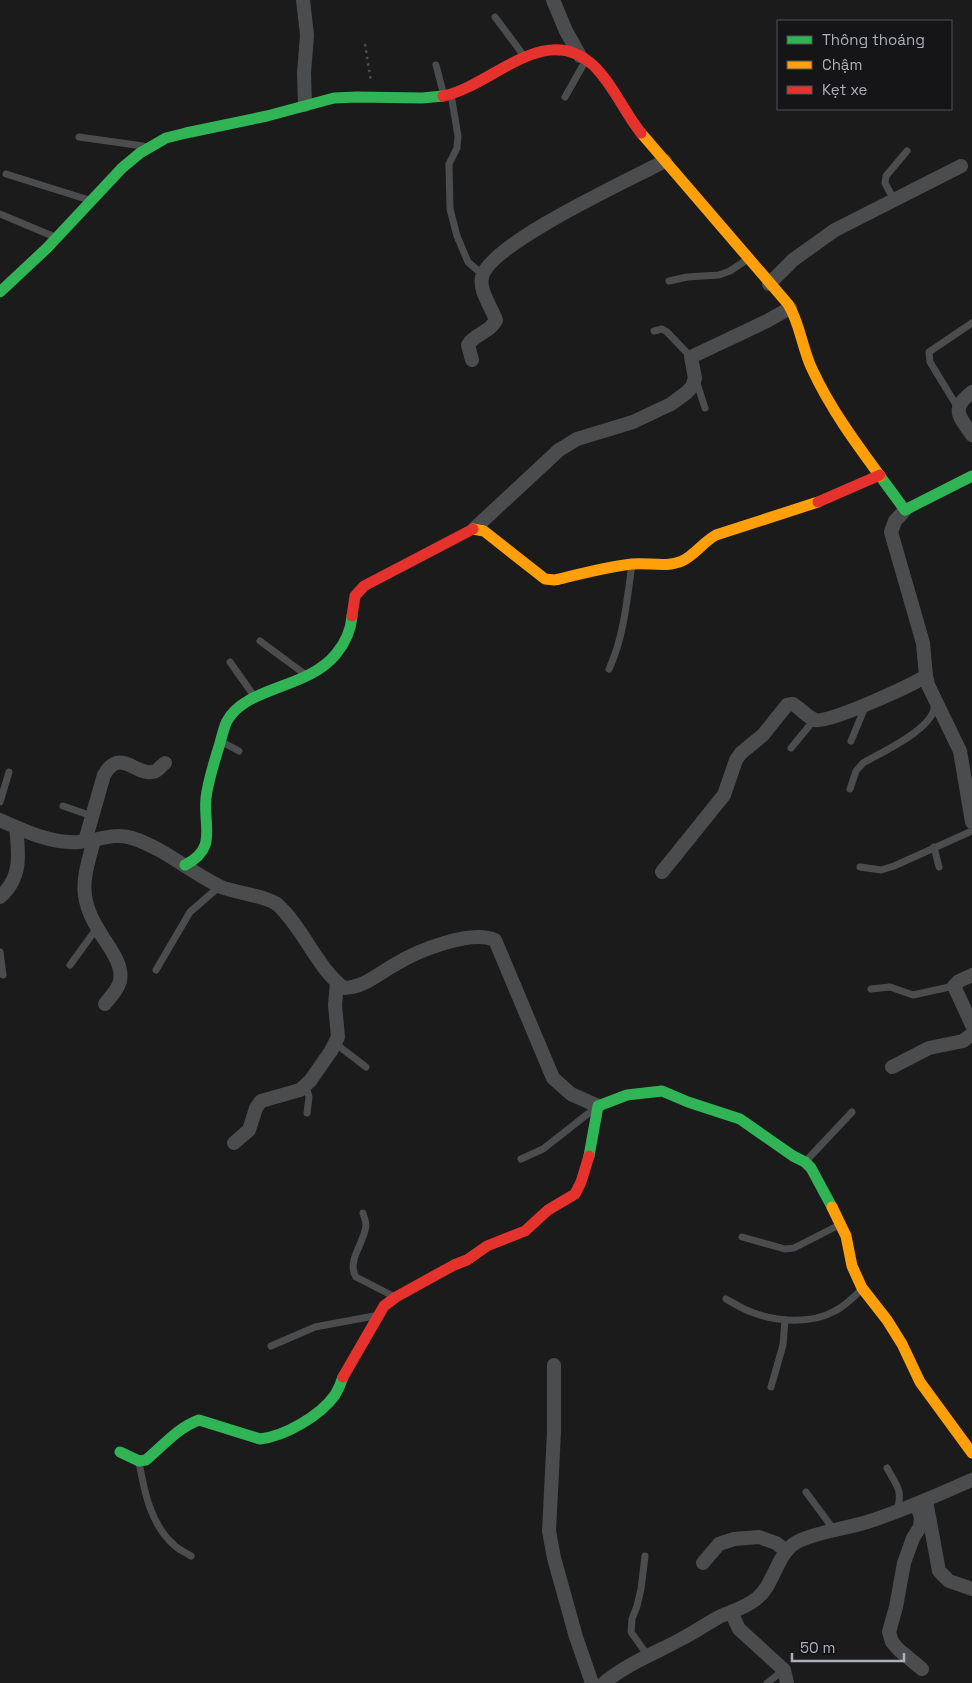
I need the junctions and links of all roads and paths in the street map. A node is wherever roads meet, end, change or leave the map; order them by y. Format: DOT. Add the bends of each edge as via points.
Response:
graph roads {
  1 [pos="302,0"];
  2 [pos="553,0"];
  3 [pos="495,17"];
  4 [pos="365,44"];
  5 [pos="524,56"];
  6 [pos="583,58"];
  7 [pos="436,65"];
  8 [pos="447,95"];
  9 [pos="373,98"];
  10 [pos="565,98"];
  11 [pos="305,105"];
  12 [pos="79,137"];
  13 [pos="150,147"];
  14 [pos="907,151"];
  15 [pos="665,161"];
  16 [pos="961,166"];
  17 [pos="6,174"];
  18 [pos="894,200"];
  19 [pos="92,201"];
  20 [pos="0,214"];
  21 [pos="56,238"];
  22 [pos="750,258"];
  23 [pos="482,274"];
  24 [pos="669,281"];
  25 [pos="769,284"];
  26 [pos="0,292"];
  27 [pos="790,308"];
  28 [pos="972,323"];
  29 [pos="654,331"];
  30 [pos="690,357"];
  31 [pos="472,360"];
  32 [pos="695,378"];
  33 [pos="972,392"];
  34 [pos="705,408"];
  35 [pos="958,408"];
  36 [pos="972,435"];
  37 [pos="880,475"];
  38 [pos="972,476"];
  39 [pos="905,510"];
  40 [pos="475,528"];
  41 [pos="632,564"];
  42 [pos="260,641"];
  43 [pos="230,662"];
  44 [pos="609,669"];
  45 [pos="308,676"];
  46 [pos="926,676"];
  47 [pos="933,696"];
  48 [pos="256,698"];
  49 [pos="866,704"];
  50 [pos="814,720"];
  51 [pos="221,741"];
  52 [pos="851,742"];
  53 [pos="791,748"];
  54 [pos="239,750"];
  55 [pos="165,762"];
  56 [pos="8,772"];
  57 [pos="850,789"];
  58 [pos="0,802"];
  59 [pos="63,806"];
  60 [pos="92,816"];
  61 [pos="0,820"];
  62 [pos="972,822"];
  63 [pos="16,827"];
  64 [pos="972,831"];
  65 [pos="89,841"];
  66 [pos="934,847"];
  67 [pos="185,865"];
  68 [pos="860,867"];
  69 [pos="939,867"];
  70 [pos="662,872"];
  71 [pos="220,886"];
  72 [pos="0,897"];
  73 [pos="97,928"];
  74 [pos="0,952"];
  75 [pos="70,965"];
  76 [pos="156,970"];
  77 [pos="3,975"];
  78 [pos="972,975"];
  79 [pos="337,983"];
  80 [pos="954,986"];
  81 [pos="871,989"];
  82 [pos="105,1004"];
  83 [pos="972,1025"];
  84 [pos="972,1034"];
  85 [pos="336,1044"];
  86 [pos="892,1067"];
  87 [pos="366,1068"];
  88 [pos="306,1086"];
  89 [pos="598,1106"];
  90 [pos="852,1112"];
  91 [pos="307,1113"];
  92 [pos="234,1143"];
  93 [pos="521,1159"];
  94 [pos="805,1162"];
  95 [pos="363,1213"];
  96 [pos="841,1224"];
  97 [pos="742,1237"];
  98 [pos="862,1288"];
  99 [pos="396,1297"];
  100 [pos="726,1299"];
  101 [pos="379,1315"];
  102 [pos="785,1320"];
  103 [pos="271,1346"];
  104 [pos="554,1365"];
  105 [pos="770,1387"];
  106 [pos="120,1452"];
  107 [pos="972,1453"];
  108 [pos="139,1461"];
  109 [pos="887,1468"];
  110 [pos="972,1480"];
  111 [pos="806,1492"];
  112 [pos="922,1503"];
  113 [pos="897,1511"];
  114 [pos="834,1530"];
  115 [pos="786,1552"];
  116 [pos="191,1556"];
  117 [pos="645,1556"];
  118 [pos="703,1562"];
  119 [pos="972,1589"];
  120 [pos="731,1612"];
  121 [pos="648,1656"];
  122 [pos="922,1669"];
  123 [pos="787,1680"];
  124 [pos="592,1683"];
  125 [pos="604,1683"];
  126 [pos="768,1683"];
  1 -- 11 [label="street" via="307,34"];
  2 -- 6 [label="street" via="566,31"];
  3 -- 5 [label="lane"];
  4 -- 9 [label="path"];
  5 -- 6 [label="street" via="553,50"];
  5 -- 8 [label="street" via="463,90"];
  6 -- 10 [label="lane"];
  6 -- 15 [label="street" via="616,94 637,129"];
  7 -- 8 [label="lane"];
  8 -- 9 [label="street"];
  8 -- 23 [label="lane" via="458,136 457,148 449,164 450,209 468,262"];
  9 -- 11 [label="street" via="343,97"];
  11 -- 13 [label="street" via="183,133"];
  12 -- 13 [label="lane"];
  13 -- 19 [label="street" via="125,164"];
  14 -- 18 [label="lane" via="886,176 885,182"];
  15 -- 22 [label="street"];
  15 -- 23 [label="street" via="536,228 494,259"];
  16 -- 18 [label="street"];
  17 -- 19 [label="lane"];
  18 -- 25 [label="street" via="835,230 793,260"];
  19 -- 21 [label="street"];
  20 -- 21 [label="lane"];
  21 -- 26 [label="street"];
  22 -- 24 [label="lane" via="719,275 687,276"];
  22 -- 25 [label="street"];
  23 -- 31 [label="street" via="481,284 496,320 494,325 471,340 468,345"];
  25 -- 27 [label="street"];
  27 -- 30 [label="street"];
  27 -- 37 [label="street" via="806,354 828,400"];
  28 -- 35 [label="lane" via="930,352 929,357"];
  29 -- 30 [label="lane" via="662,329 668,332"];
  30 -- 32 [label="street"];
  32 -- 34 [label="lane"];
  32 -- 40 [label="street" via="692,387 671,404 633,422 576,439 559,450"];
  33 -- 35 [label="street" via="961,400"];
  35 -- 36 [label="street" via="960,418"];
  37 -- 39 [label="street"];
  37 -- 41 [label="street" via="832,498 714,536 674,564"];
  38 -- 39 [label="street"];
  39 -- 46 [label="street" via="895,521 891,532 923,643"];
  40 -- 41 [label="street" via="484,530 545,579 555,580"];
  40 -- 45 [label="street" via="356,591 349,633 343,645 327,664"];
  41 -- 44 [label="lane" via="626,612"];
  42 -- 45 [label="lane"];
  43 -- 48 [label="lane"];
  45 -- 48 [label="street"];
  46 -- 47 [label="street"];
  46 -- 49 [label="street"];
  47 -- 57 [label="lane" via="935,710 931,718 863,763 856,771"];
  47 -- 62 [label="street" via="960,751"];
  48 -- 51 [label="street" via="232,712"];
  49 -- 50 [label="street"];
  49 -- 52 [label="lane"];
  50 -- 53 [label="lane"];
  50 -- 70 [label="street" via="793,704 787,705 763,735 741,753 724,795"];
  51 -- 54 [label="lane"];
  51 -- 67 [label="street" via="206,798 206,842 195,860"];
  55 -- 60 [label="street" via="152,772 115,763 104,775"];
  56 -- 58 [label="lane"];
  59 -- 60 [label="lane"];
  60 -- 65 [label="street"];
  61 -- 63 [label="street"];
  63 -- 65 [label="street" via="55,840"];
  63 -- 72 [label="street" via="19,853 15,876 10,888"];
  64 -- 66 [label="lane"];
  65 -- 67 [label="street" via="131,837"];
  65 -- 73 [label="street" via="84,890"];
  66 -- 68 [label="lane" via="881,870"];
  66 -- 69 [label="lane"];
  67 -- 71 [label="street"];
  71 -- 76 [label="lane" via="190,912"];
  71 -- 79 [label="street" via="272,900"];
  73 -- 75 [label="lane"];
  73 -- 82 [label="street" via="120,969 117,988"];
  74 -- 77 [label="lane"];
  78 -- 80 [label="street"];
  79 -- 85 [label="street"];
  79 -- 89 [label="street" via="351,988 447,942 481,936 495,940 553,1078 571,1094"];
  80 -- 81 [label="lane" via="913,995 890,987"];
  80 -- 83 [label="street"];
  84 -- 86 [label="street" via="963,1041 929,1048"];
  85 -- 87 [label="lane"];
  85 -- 88 [label="street"];
  88 -- 91 [label="lane" via="309,1097"];
  88 -- 92 [label="street" via="261,1101 249,1130"];
  89 -- 93 [label="lane" via="543,1149"];
  89 -- 94 [label="street" via="627,1095 662,1091 740,1119"];
  89 -- 99 [label="street" via="582,1182 575,1194 548,1210 525,1231 487,1246"];
  90 -- 94 [label="lane"];
  94 -- 96 [label="street"];
  95 -- 99 [label="lane" via="366,1227 352,1272"];
  96 -- 97 [label="lane" via="794,1248 785,1249"];
  96 -- 98 [label="street" via="852,1266"];
  98 -- 102 [label="lane" via="834,1312 803,1320"];
  98 -- 107 [label="street" via="902,1344 920,1382"];
  99 -- 101 [label="street" via="384,1306"];
  100 -- 102 [label="lane" via="754,1313"];
  101 -- 103 [label="lane" via="315,1327"];
  101 -- 108 [label="street" via="334,1396 298,1427 260,1439 199,1420 181,1428 146,1460"];
  102 -- 105 [label="lane" via="783,1345"];
  104 -- 124 [label="street" via="549,1531 576,1637"];
  106 -- 108 [label="street"];
  108 -- 116 [label="lane" via="156,1522 175,1546"];
  109 -- 113 [label="lane" via="900,1492"];
  110 -- 112 [label="street"];
  111 -- 114 [label="lane"];
  112 -- 113 [label="street"];
  112 -- 119 [label="street" via="939,1571 949,1582"];
  112 -- 122 [label="street" via="920,1527 904,1563 889,1632 899,1650"];
  113 -- 114 [label="street"];
  114 -- 115 [label="street" via="799,1540"];
  115 -- 118 [label="street" via="776,1543 759,1537 734,1538 719,1544"];
  115 -- 120 [label="street" via="762,1595"];
  117 -- 121 [label="lane" via="631,1632"];
  120 -- 121 [label="street"];
  120 -- 123 [label="street" via="739,1628"];
  121 -- 125 [label="street" via="625,1667"];
  123 -- 126 [label="lane"];
}
